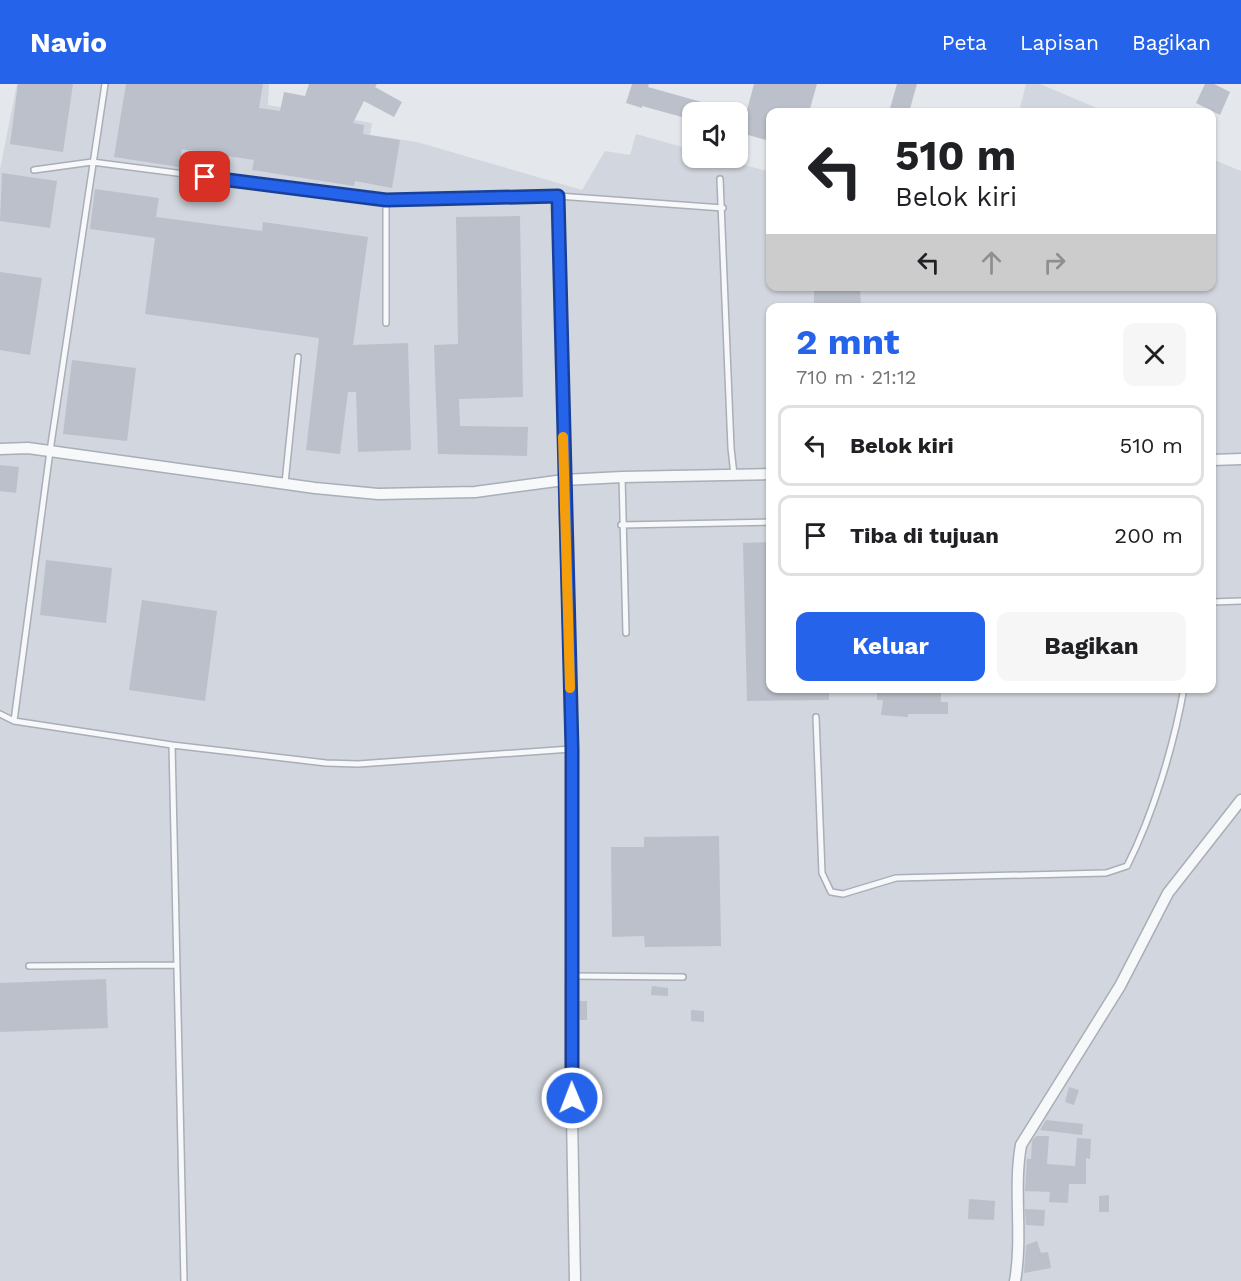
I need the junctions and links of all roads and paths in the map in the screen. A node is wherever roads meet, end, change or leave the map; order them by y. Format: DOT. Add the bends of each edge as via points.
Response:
graph roads {
  1 [pos="105,84"];
  2 [pos="92,162"];
  3 [pos="34,170"];
  4 [pos="720,179"];
  5 [pos="558,196"];
  6 [pos="386,200"];
  7 [pos="723,208"];
  8 [pos="386,323"];
  9 [pos="298,357"];
  10 [pos="0,449"];
  11 [pos="50,451"];
  12 [pos="1241,459"];
  13 [pos="1216,460"];
  14 [pos="766,474"];
  15 [pos="734,475"];
  16 [pos="622,477"];
  17 [pos="564,480"];
  18 [pos="285,483"];
  19 [pos="766,522"];
  20 [pos="621,525"];
  21 [pos="1241,601"];
  22 [pos="1216,602"];
  23 [pos="626,633"];
  24 [pos="1183,693"];
  25 [pos="0,714"];
  26 [pos="816,717"];
  27 [pos="14,721"];
  28 [pos="172,745"];
  29 [pos="572,749"];
  30 [pos="1241,800"];
  31 [pos="177,965"];
  32 [pos="29,966"];
  33 [pos="572,976"];
  34 [pos="682,977"];
  35 [pos="184,1281"];
  36 [pos="575,1281"];
  37 [pos="1015,1281"];
  1 -- 2 [label="lane"];
  2 -- 3 [label="lane"];
  2 -- 6 [label="lane"];
  2 -- 11 [label="lane"];
  4 -- 7 [label="lane"];
  5 -- 6 [label="lane"];
  5 -- 7 [label="lane"];
  5 -- 17 [label="lane"];
  6 -- 8 [label="lane"];
  7 -- 15 [label="lane"];
  9 -- 18 [label="lane"];
  10 -- 11 [label="street"];
  11 -- 18 [label="street"];
  11 -- 27 [label="lane"];
  12 -- 13 [label="street"];
  14 -- 15 [label="street"];
  15 -- 16 [label="street"];
  16 -- 17 [label="street"];
  16 -- 20 [label="lane"];
  17 -- 18 [label="street" via="475,492 378,494"];
  17 -- 29 [label="street"];
  19 -- 20 [label="lane"];
  20 -- 23 [label="lane"];
  21 -- 22 [label="lane"];
  24 -- 26 [label="lane" via="1177,728 1139,843 1127,866 1106,873 896,879 843,894 831,892 822,873"];
  25 -- 27 [label="lane"];
  27 -- 28 [label="lane"];
  28 -- 29 [label="lane" via="358,764"];
  28 -- 31 [label="lane"];
  29 -- 33 [label="street"];
  30 -- 37 [label="street" via="1168,893 1120,986 1021,1144"];
  31 -- 32 [label="lane"];
  31 -- 35 [label="lane"];
  33 -- 34 [label="lane"];
  33 -- 36 [label="street"];
}
